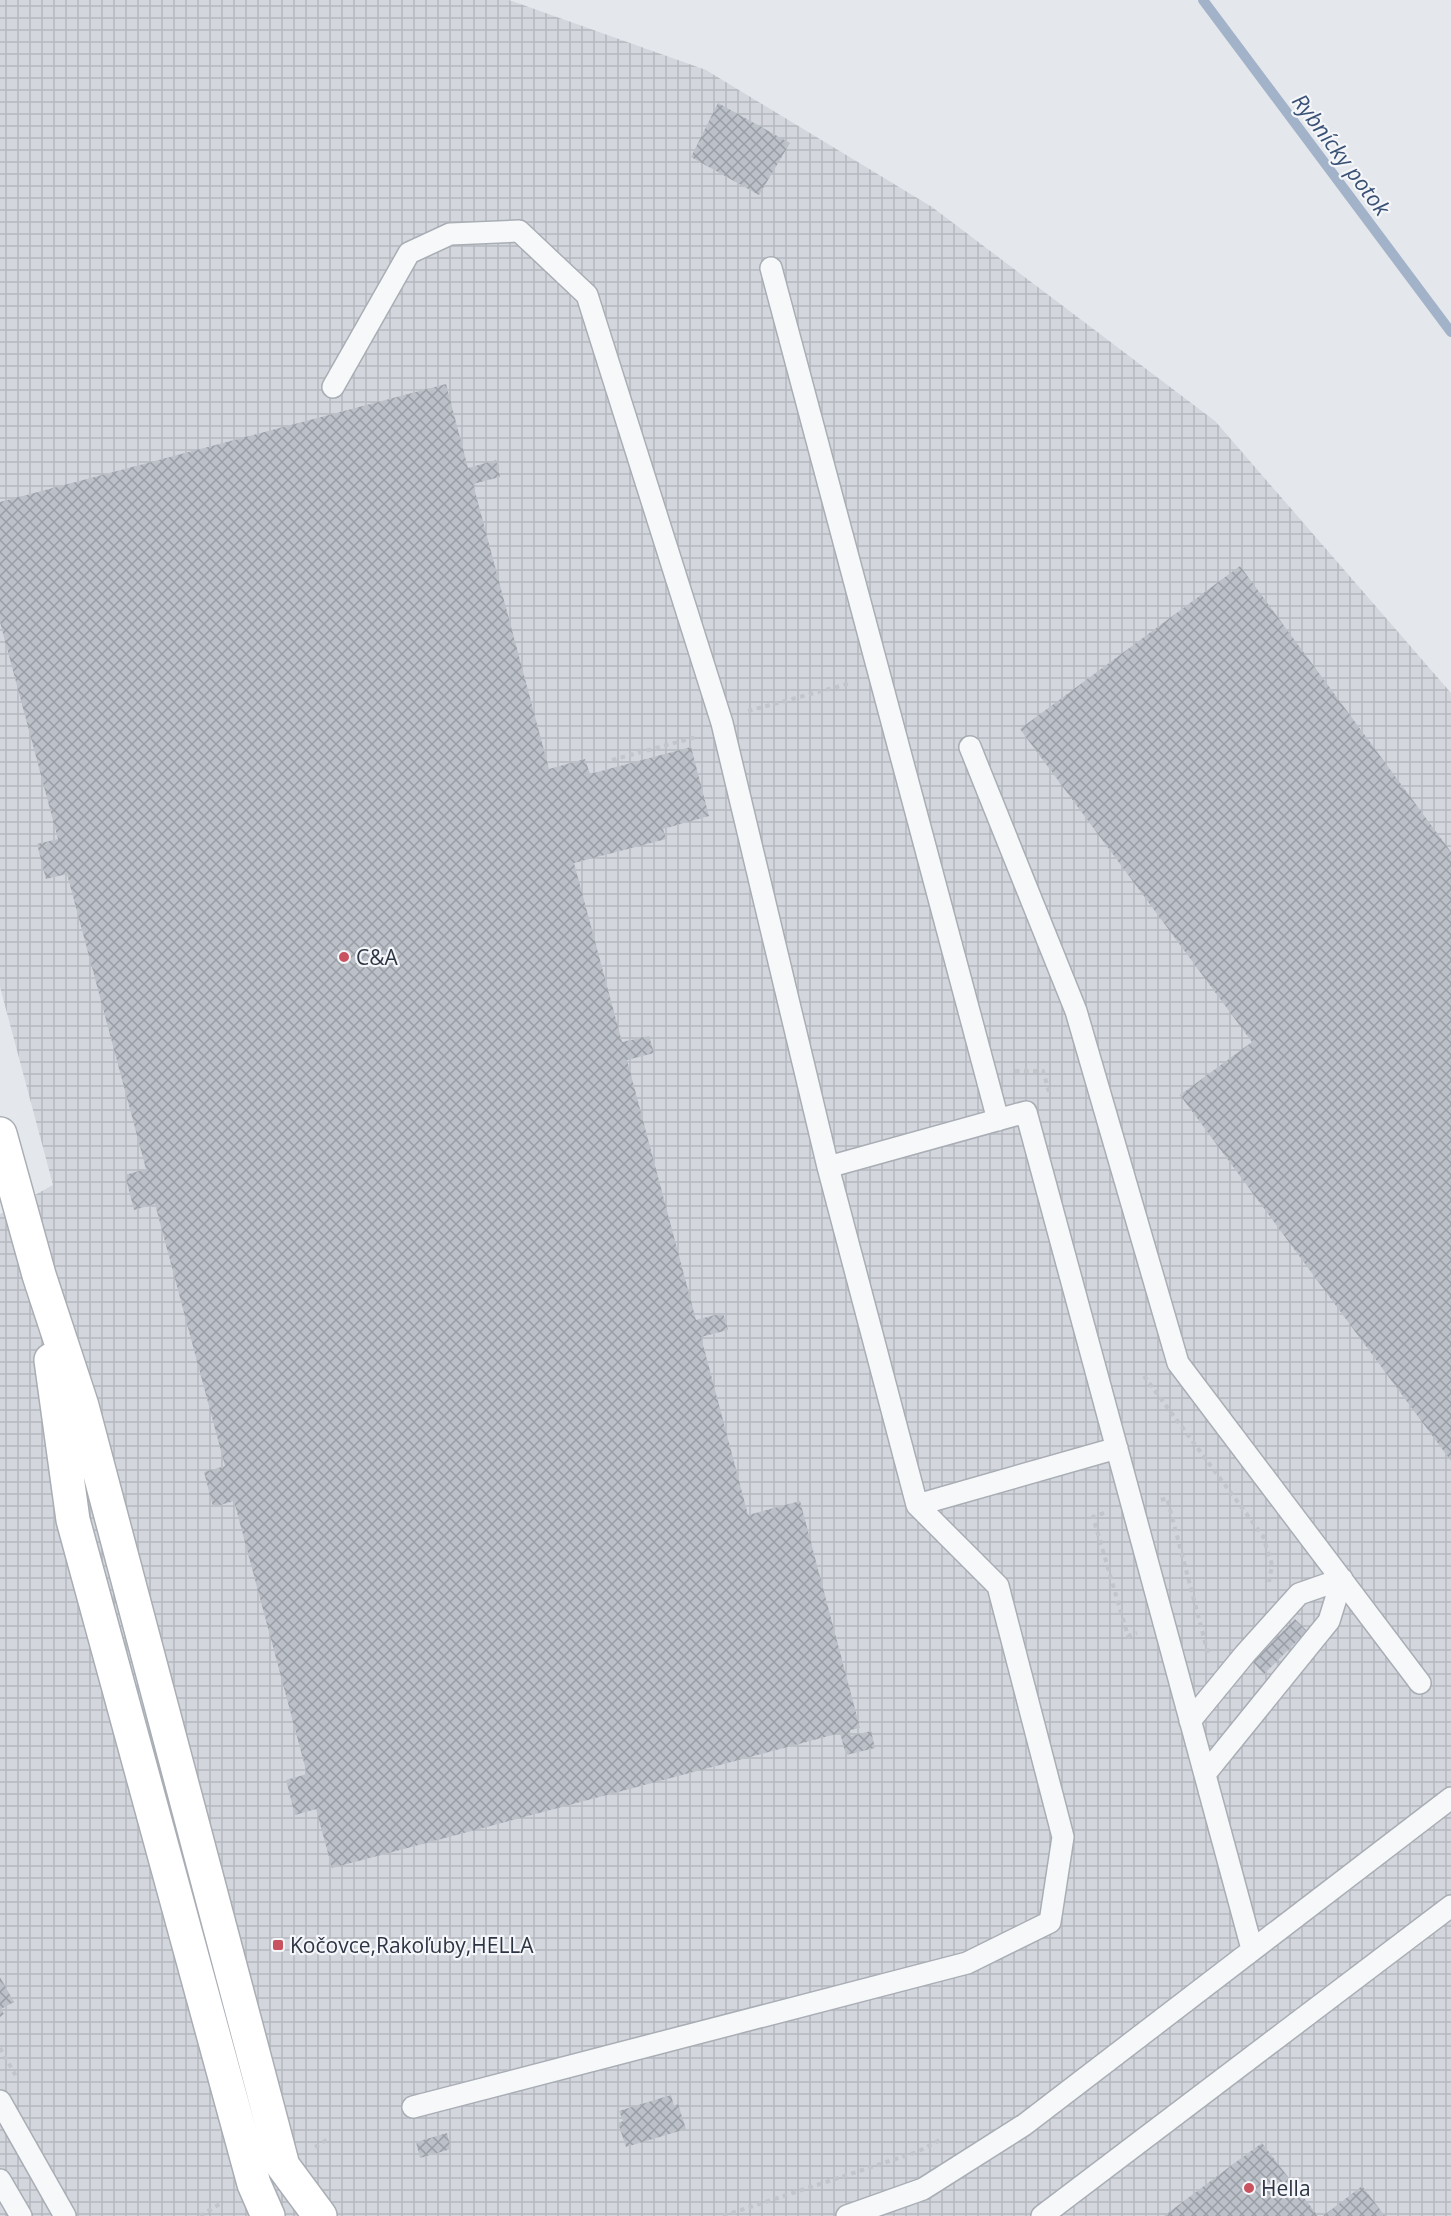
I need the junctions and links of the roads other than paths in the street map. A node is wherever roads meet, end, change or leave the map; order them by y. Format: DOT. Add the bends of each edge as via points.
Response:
graph roads {
  1 [pos="771,268"];
  2 [pos="333,387"];
  3 [pos="970,747"];
  4 [pos="998,1120"];
  5 [pos="0,1134"];
  6 [pos="828,1167"];
  7 [pos="39,1275"];
  8 [pos="1117,1448"];
  9 [pos="917,1505"];
  10 [pos="1342,1579"];
  11 [pos="1420,1683"];
  12 [pos="1190,1720"];
  13 [pos="1205,1774"];
  14 [pos="1451,1798"];
  15 [pos="1451,1906"];
  16 [pos="1252,1949"];
  17 [pos="0,2101"];
  18 [pos="413,2107"];
  19 [pos="0,2180"];
  20 [pos="21,2216"];
  21 [pos="65,2216"];
  22 [pos="268,2216"];
  23 [pos="320,2216"];
  24 [pos="847,2216"];
  25 [pos="1042,2216"];
  1 -- 4 [label="lane"];
  2 -- 6 [label="lane" via="409,253 450,234 519,231 587,295 722,723"];
  3 -- 10 [label="lane" via="1076,1011 1178,1363"];
  4 -- 6 [label="lane"];
  4 -- 8 [label="lane" via="1026,1112"];
  5 -- 7 [label="main road"];
  6 -- 9 [label="lane"];
  7 -- 22 [label="main road" via="74,1520 254,2184"];
  7 -- 23 [label="main road" via="82,1406 283,2166"];
  8 -- 9 [label="lane"];
  8 -- 12 [label="lane"];
  9 -- 18 [label="lane" via="998,1586 1063,1837 1050,1922 967,1962"];
  10 -- 11 [label="lane"];
  10 -- 12 [label="lane" via="1299,1594"];
  10 -- 13 [label="lane" via="1329,1621"];
  12 -- 13 [label="lane"];
  13 -- 16 [label="lane"];
  14 -- 16 [label="lane"];
  15 -- 25 [label="lane"];
  16 -- 24 [label="lane" via="1024,2125 923,2189"];
  17 -- 21 [label="lane"];
  19 -- 20 [label="lane"];
}
